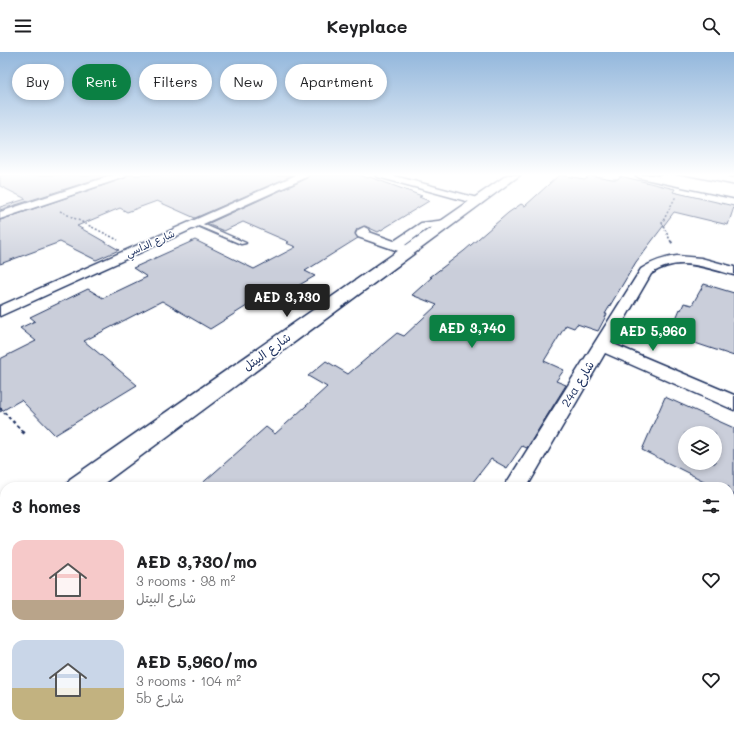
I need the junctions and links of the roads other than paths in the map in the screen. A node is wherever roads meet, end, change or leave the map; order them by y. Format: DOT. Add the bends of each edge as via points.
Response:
graph roads {
  1 [pos="27,207"];
  2 [pos="231,207"];
  3 [pos="468,207"];
  4 [pos="0,216"];
  5 [pos="196,223"];
  6 [pos="364,231"];
  7 [pos="243,243"];
  8 [pos="402,248"];
  9 [pos="734,271"];
  10 [pos="0,311"];
  11 [pos="598,350"];
  12 [pos="734,403"];
  13 [pos="86,482"];
  14 [pos="518,482"];
  1 -- 4 [label="street"];
  2 -- 5 [label="street, شارع الداسي"];
  3 -- 8 [label="street, شارع البيتل"];
  5 -- 7 [label="lane"];
  5 -- 10 [label="street, شارع الداسي"];
  6 -- 8 [label="street" via="362,234"];
  8 -- 13 [label="street, شارع البيتل"];
  9 -- 11 [label="street, 24a شارع" via="710,264 680,260 659,263 646,272"];
  11 -- 12 [label="street"];
  11 -- 14 [label="street, 24a شارع"];
}
